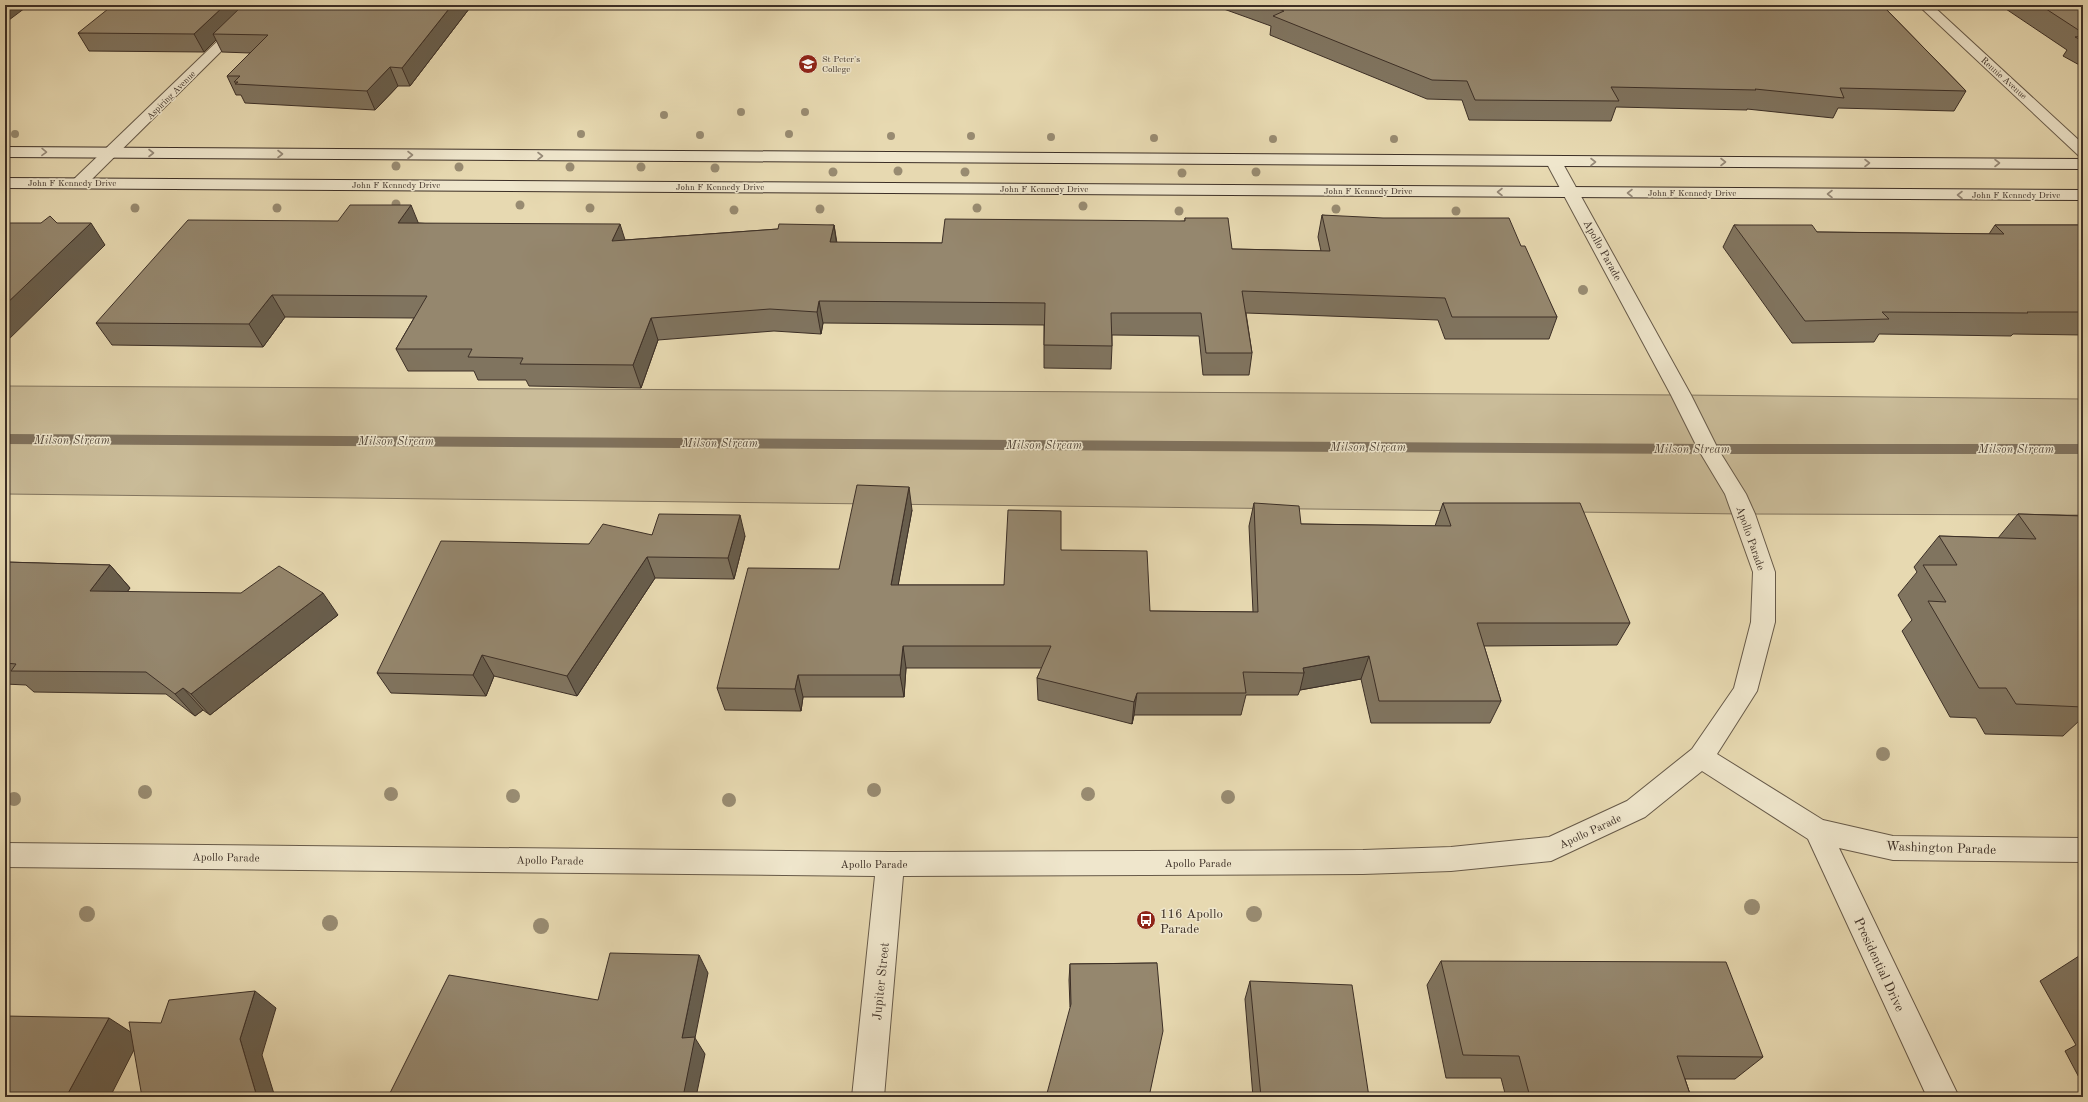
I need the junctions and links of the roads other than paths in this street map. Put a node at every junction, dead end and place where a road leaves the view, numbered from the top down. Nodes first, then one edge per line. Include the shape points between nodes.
1 (262, 5) edge
2 (1924, 5) edge
3 (5, 152) edge
4 (2083, 152) edge
5 (112, 153) junction
6 (1554, 162) junction
7 (2083, 164) edge
8 (5, 183) edge
9 (79, 183) junction
10 (1570, 193) junction
11 (2083, 195) edge
12 (1701, 757) junction
13 (1817, 831) junction
14 (2083, 850) edge
15 (5, 855) edge
16 (890, 864) junction
17 (868, 1097) edge
18 (1943, 1097) edge

1 - 5 main road, Aspiring Avenue
2 - 4 main road, Rennie Avenue
3 -> 5 main road
5 -> 6 main road
5 - 9 main road, Aspiring Avenue
6 -> 7 main road
6 - 10 main road, Apollo Parade
8 - 9 main road, John F Kennedy Drive
10 -> 9 main road, John F Kennedy Drive
11 -> 10 main road, John F Kennedy Drive
10 - 12 main road, Apollo Parade via 1682,395 1708,449 1735,494 1764,572 1763,622 1745,691
12 - 13 main road, Washington Parade
12 - 16 main road, Apollo Parade via 1636,809 1551,849 1451,859 1362,862
13 - 14 main road, Washington Parade via 1893,848
13 - 18 main road, Presidential Drive
15 - 16 main road, Apollo Parade
16 - 17 main road, Jupiter Street

